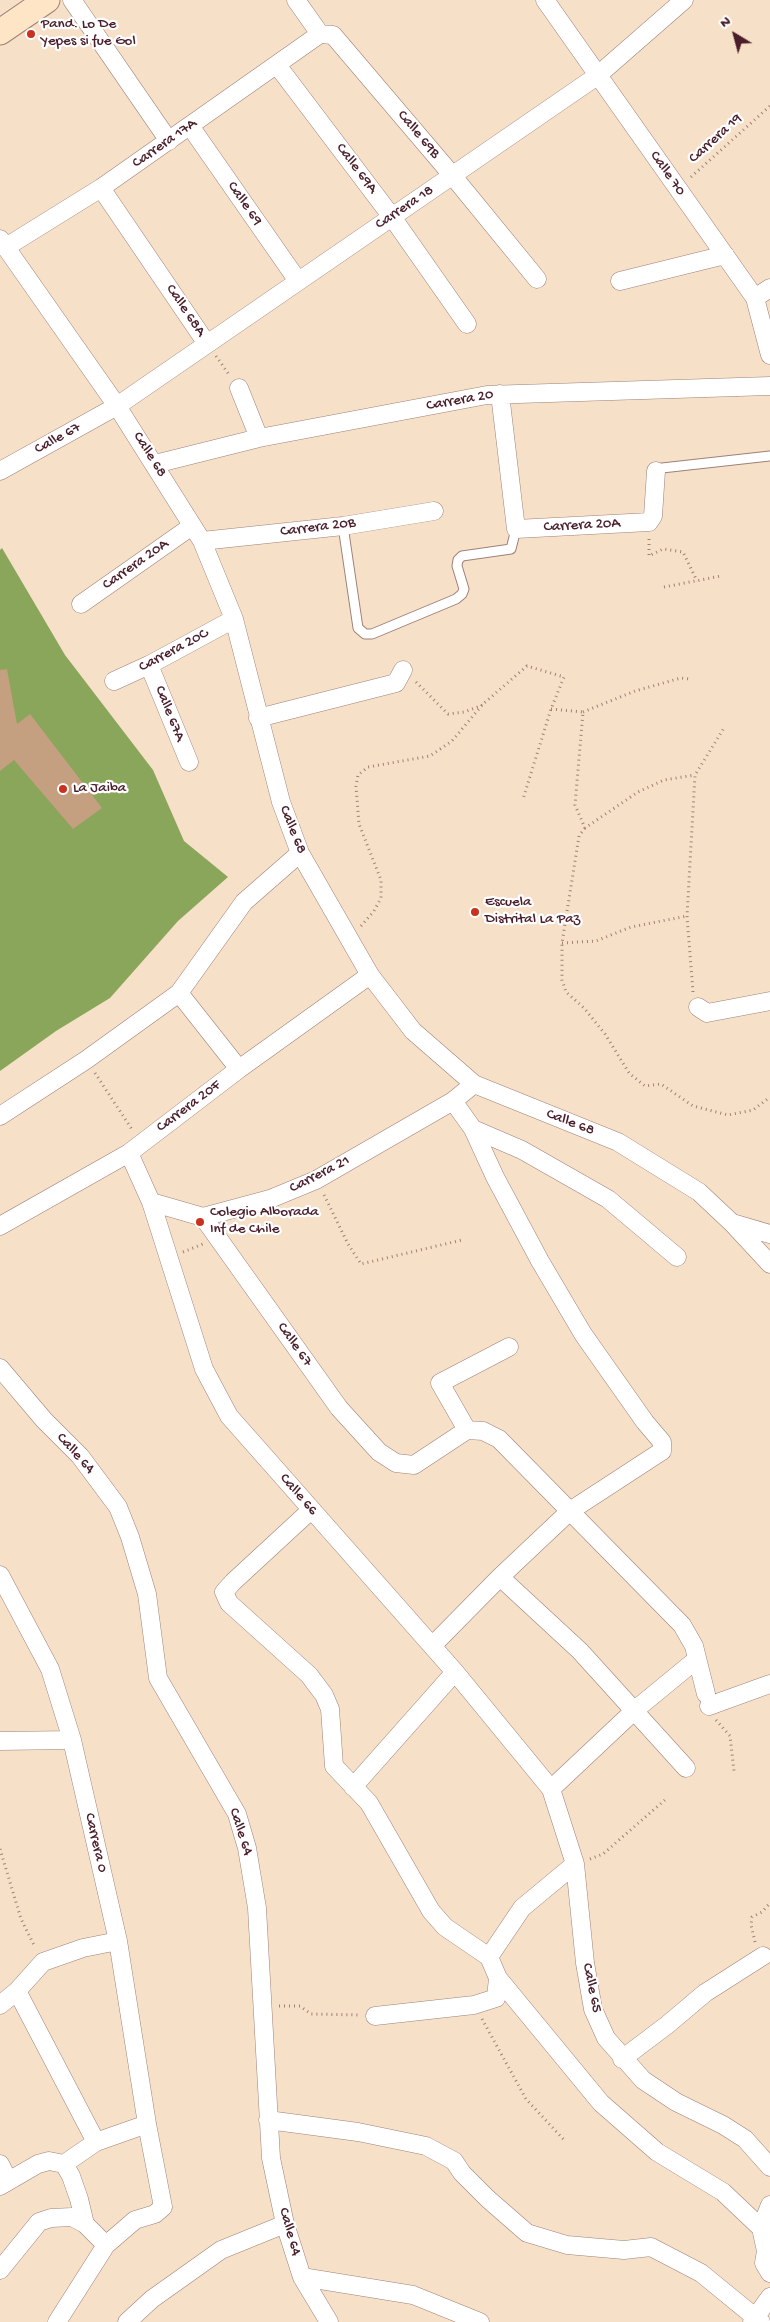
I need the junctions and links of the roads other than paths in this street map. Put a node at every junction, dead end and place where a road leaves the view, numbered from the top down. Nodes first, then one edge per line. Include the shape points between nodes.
1 (46, 0) edge
2 (72, 0) edge
3 (296, 0) edge
4 (545, 0) edge
5 (684, 0) edge
6 (0, 32) edge
7 (320, 34) junction
8 (277, 65) junction
9 (598, 76) junction
10 (190, 126) junction
11 (169, 141) junction
12 (452, 176) junction
13 (102, 188) junction
14 (392, 217) junction
15 (3, 243) edge
16 (725, 255) junction
17 (537, 280) dead end
18 (298, 281) junction
19 (620, 281) dead end
20 (770, 288) edge
21 (755, 298) junction
22 (467, 324) dead end
23 (207, 344) junction
24 (770, 356) edge
25 (770, 386) edge
26 (239, 388) road end
27 (500, 394) junction
28 (117, 406) junction
29 (259, 438) junction
30 (770, 456) edge
31 (155, 464) junction
32 (0, 471) edge
33 (656, 471) joint
34 (434, 511) dead end
35 (192, 526) junction
36 (343, 526) junction
37 (516, 529) junction
38 (202, 541) junction
39 (81, 604) dead end
40 (234, 619) junction
41 (149, 665) junction
42 (403, 670) road end
43 (114, 681) dead end
44 (258, 718) junction
45 (189, 762) dead end
46 (300, 854) junction
47 (370, 975) junction
48 (179, 993) junction
49 (770, 1001) edge
50 (698, 1008) road end
51 (239, 1069) junction
52 (474, 1084) junction
53 (453, 1101) junction
54 (0, 1116) edge
55 (473, 1129) junction
56 (135, 1149) junction
57 (151, 1202) junction
58 (203, 1217) junction
59 (732, 1223) junction
60 (0, 1225) edge
61 (770, 1234) edge
62 (677, 1257) dead end
63 (770, 1264) edge
64 (509, 1347) dead end
65 (0, 1368) edge
66 (467, 1430) junction
67 (311, 1510) junction
68 (570, 1511) junction
69 (0, 1575) edge
70 (500, 1577) junction
71 (432, 1646) junction
72 (697, 1659) junction
73 (455, 1672) junction
74 (770, 1684) edge
75 (635, 1710) junction
76 (72, 1740) junction
77 (0, 1741) edge
78 (686, 1768) dead end
79 (353, 1787) junction
80 (551, 1789) junction
81 (575, 1864) junction
82 (118, 1941) junction
83 (763, 1956) road end
84 (489, 1957) junction
85 (498, 1978) junction
86 (18, 1991) junction
87 (0, 2005) edge
88 (375, 2016) road end
89 (622, 2058) junction
90 (268, 2120) junction
91 (147, 2124) junction
92 (96, 2142) junction
93 (64, 2164) junction
94 (770, 2167) edge
95 (3, 2177) edge
96 (770, 2205) edge
97 (85, 2224) junction
98 (285, 2224) junction
99 (761, 2228) junction
100 (106, 2245) junction
101 (768, 2254) edge
102 (0, 2270) edge
103 (770, 2273) edge
104 (302, 2277) junction
105 (770, 2297) edge
106 (756, 2320) edge
107 (57, 2322) edge
108 (127, 2322) edge
109 (329, 2322) edge
110 (480, 2322) edge

1 - 6 main road
2 - 11 street
3 - 7 street, Calle 69B
4 - 9 street, Calle 70
5 - 9 street, Carrera 18
7 - 8 street, Carrera 17A
7 - 12 street, Calle 69B via 333,35
8 - 10 street, Carrera 17A
8 - 14 street, Calle 69A
9 - 12 street, Carrera 18
9 - 16 street, Calle 70
10 - 11 street, Carrera 17A
10 - 18 street, Calle 69
11 - 13 street, Carrera 17A
12 - 14 street, Carrera 18
12 - 17 street, Calle 69B
13 - 15 street, Carrera 17A
13 - 23 street, Calle 68A
14 - 18 street, Carrera 18
14 - 22 street, Calle 69A
15 - 28 street, Calle 68
16 - 19 street
16 - 21 street, Calle 70
18 - 23 street, Carrera 18
20 - 21 street
21 - 24 street, Calle 70
23 - 28 street, Carrera 18
25 - 27 street, Carrera 20
26 - 29 street
27 - 29 street, Carrera 20
27 - 37 street
28 - 31 street, Calle 68
28 - 32 street, Calle 67
29 - 31 street, Carrera 20
30 - 33 lane
31 - 35 street, Calle 68
33 - 37 street, Carrera 20A via 653,516 649,522
34 - 36 street, Carrera 20B
35 - 38 street, Calle 68
35 - 39 street, Carrera 20A
36 - 37 lane via 358,628 365,634 372,634 456,599 464,589 458,560 462,556 510,550
36 - 38 street, Carrera 20B
38 - 40 street, Calle 68
40 - 41 street, Carrera 20C
40 - 44 street, Calle 68
41 - 43 street, Carrera 20C
41 - 45 street, Calle 67A
42 - 44 street via 396,684
44 - 46 street, Calle 68 via 281,802
46 - 47 street, Calle 68
46 - 48 street via 244,902
47 - 51 street, Carrera 20F
47 - 52 street, Calle 68 via 413,1031
48 - 51 street
48 - 54 street via 86,1060
49 - 50 street via 707,1014
51 - 56 street, Carrera 20F
52 - 53 street, Carrera 21
52 - 59 street, Calle 68 via 618,1142 699,1192
53 - 55 street
53 - 58 street, Carrera 21 via 316,1180 270,1198
55 - 62 street via 522,1150 608,1199
55 - 68 street via 540,1261 583,1334 662,1442 662,1451
56 - 57 street, Calle 66
56 - 60 street, Carrera 20F
57 - 58 street
57 - 67 street, Calle 66 via 204,1369 229,1416
58 - 66 street, Calle 67 via 339,1408 379,1452 396,1463 414,1465
59 - 61 street
59 - 63 street, Calle 68
64 - 66 street via 440,1383
65 - 90 street, Calle 64 via 80,1456 118,1506 147,1594 158,1678 237,1814 258,1908
66 - 68 street via 483,1431 499,1439
67 - 71 street, Calle 66
67 - 79 street via 224,1592 229,1603 309,1675 324,1695 330,1709 334,1766
68 - 70 street
68 - 72 street via 682,1625 694,1646
69 - 76 street, Carrera 0 via 50,1670
70 - 71 street
70 - 75 street via 580,1651
71 - 73 street, Calle 66
72 - 74 street via 708,1700
72 - 75 street
73 - 79 street
73 - 80 street, Calle 66
75 - 78 street
75 - 80 street
76 - 77 street
76 - 82 street, Carrera 0
79 - 84 street via 369,1803 431,1910 445,1927
80 - 81 street, Calle 65
81 - 84 street via 522,1908
81 - 89 street, Calle 65 via 593,2009 606,2038
82 - 86 street via 83,1948 43,1962
82 - 91 street, Carrera 0
83 - 89 street via 706,1993
84 - 85 street
85 - 88 street via 496,1998 474,2005
85 - 99 street via 601,2103 658,2152 723,2192
86 - 87 street
86 - 92 street
89 - 94 street, Calle 65 via 643,2080 670,2098 745,2139
90 - 98 street, Calle 64 via 271,2158
90 - 106 street via 358,2132 426,2146 454,2161 488,2199 527,2233 567,2245 624,2250 651,2247 701,2273
91 - 92 street
91 - 100 street, Carrera 0 via 164,2208 135,2220
92 - 93 street
93 - 95 street via 49,2161
93 - 97 street via 72,2176
96 - 99 street
97 - 100 street
97 - 102 street via 72,2217 39,2222
98 - 104 street, Calle 64
98 - 108 street via 222,2250 152,2299
99 - 101 street
100 - 107 street
101 - 103 street via 764,2263
104 - 109 street, Calle 64
104 - 110 street via 413,2295
105 - 106 street

